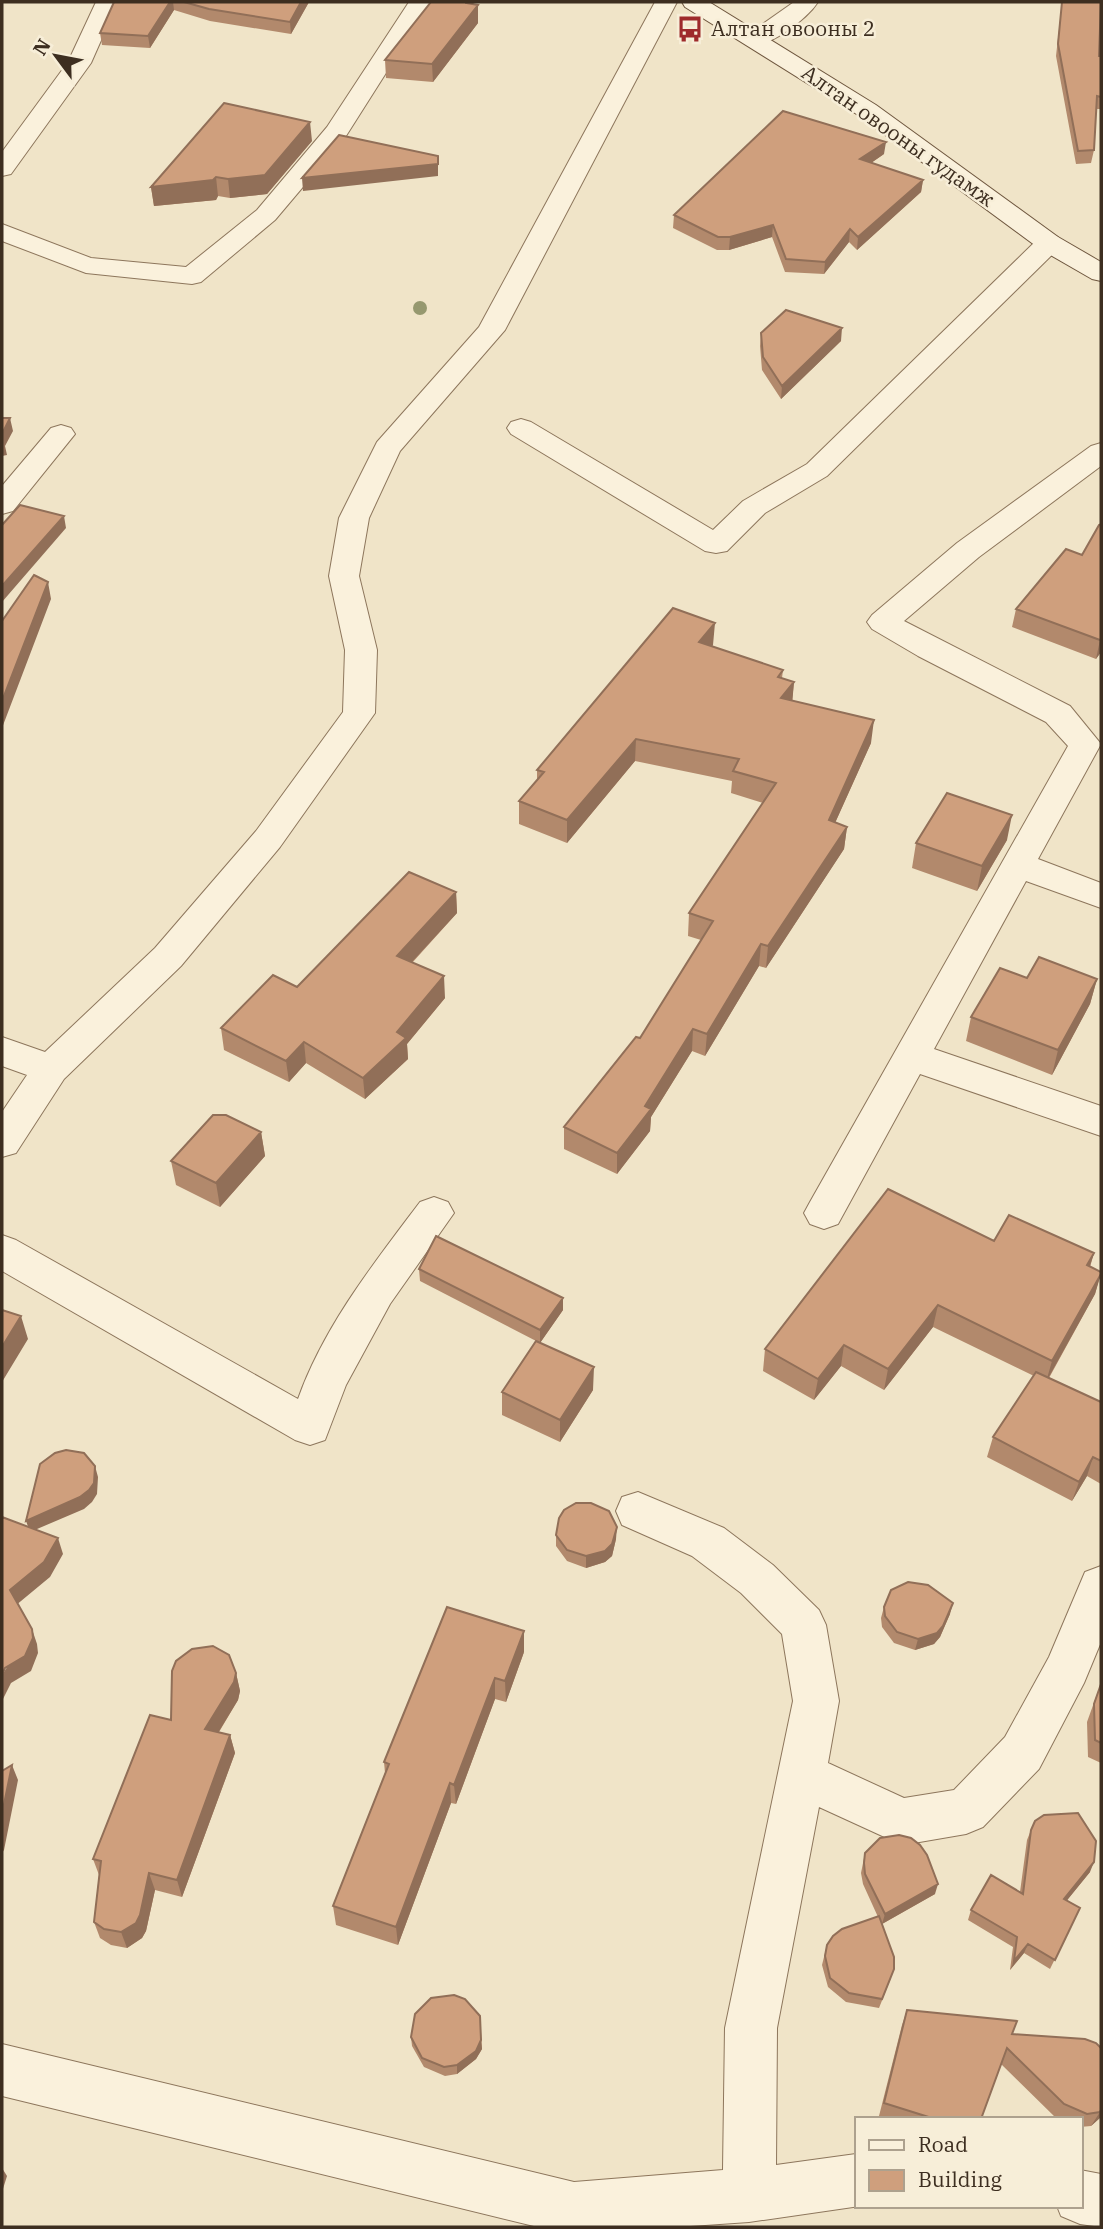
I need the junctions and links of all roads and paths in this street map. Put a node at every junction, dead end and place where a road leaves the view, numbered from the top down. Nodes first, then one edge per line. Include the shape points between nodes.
1 (107, 2) edge
2 (420, 2) edge
3 (666, 2) edge
4 (693, 2) edge
5 (807, 2) edge
6 (755, 40) junction
7 (2, 169) edge
8 (2, 232) edge
9 (1049, 243) junction
10 (1101, 273) edge
11 (521, 428) dead end
12 (61, 434) dead end
13 (1101, 452) edge
14 (2, 505) edge
15 (1093, 743) edge
16 (1017, 865) junction
17 (1101, 896) edge
18 (2, 1051) edge
19 (913, 1057) junction
20 (51, 1069) junction
21 (1101, 1121) edge
22 (2, 1142) edge
23 (434, 1213) dead end
24 (824, 1213) dead end
25 (2, 1251) edge
26 (638, 1511) dead end
27 (1101, 1586) edge
28 (803, 1775) junction
29 (2, 2070) edge
30 (855, 2181) edge
31 (749, 2195) junction
32 (1082, 2197) edge
33 (1101, 2201) edge
34 (630, 2216) edge

1 - 7 street via 79,63
2 - 8 street via 337,131 265,215 192,276 86,265
3 - 20 street via 491,330 387,448 354,518 344,576 361,650 359,713 268,839 168,957
4 - 6 street, Алтан овооны гудамж
5 - 6 street
6 - 9 street, Алтан овооны гудамж via 867,110
9 - 10 street, Алтан овооны гудамж
9 - 11 street via 817,470 754,507 716,544
12 - 14 street
13 - 15 street via 968,550 883,622 1058,714
15 - 16 street
16 - 17 street
16 - 19 street
18 - 20 street
19 - 21 street
19 - 24 street
20 - 22 street
23 - 25 street via 376,1292 326,1381 310,1427
26 - 28 street via 708,1542 757,1579 803,1625 816,1701
27 - 28 street via 1068,1668 1022,1753 966,1811 902,1822
28 - 31 street via 751,2028
29 - 34 street via 574,2209
30 - 31 street
31 - 34 street
32 - 33 street

